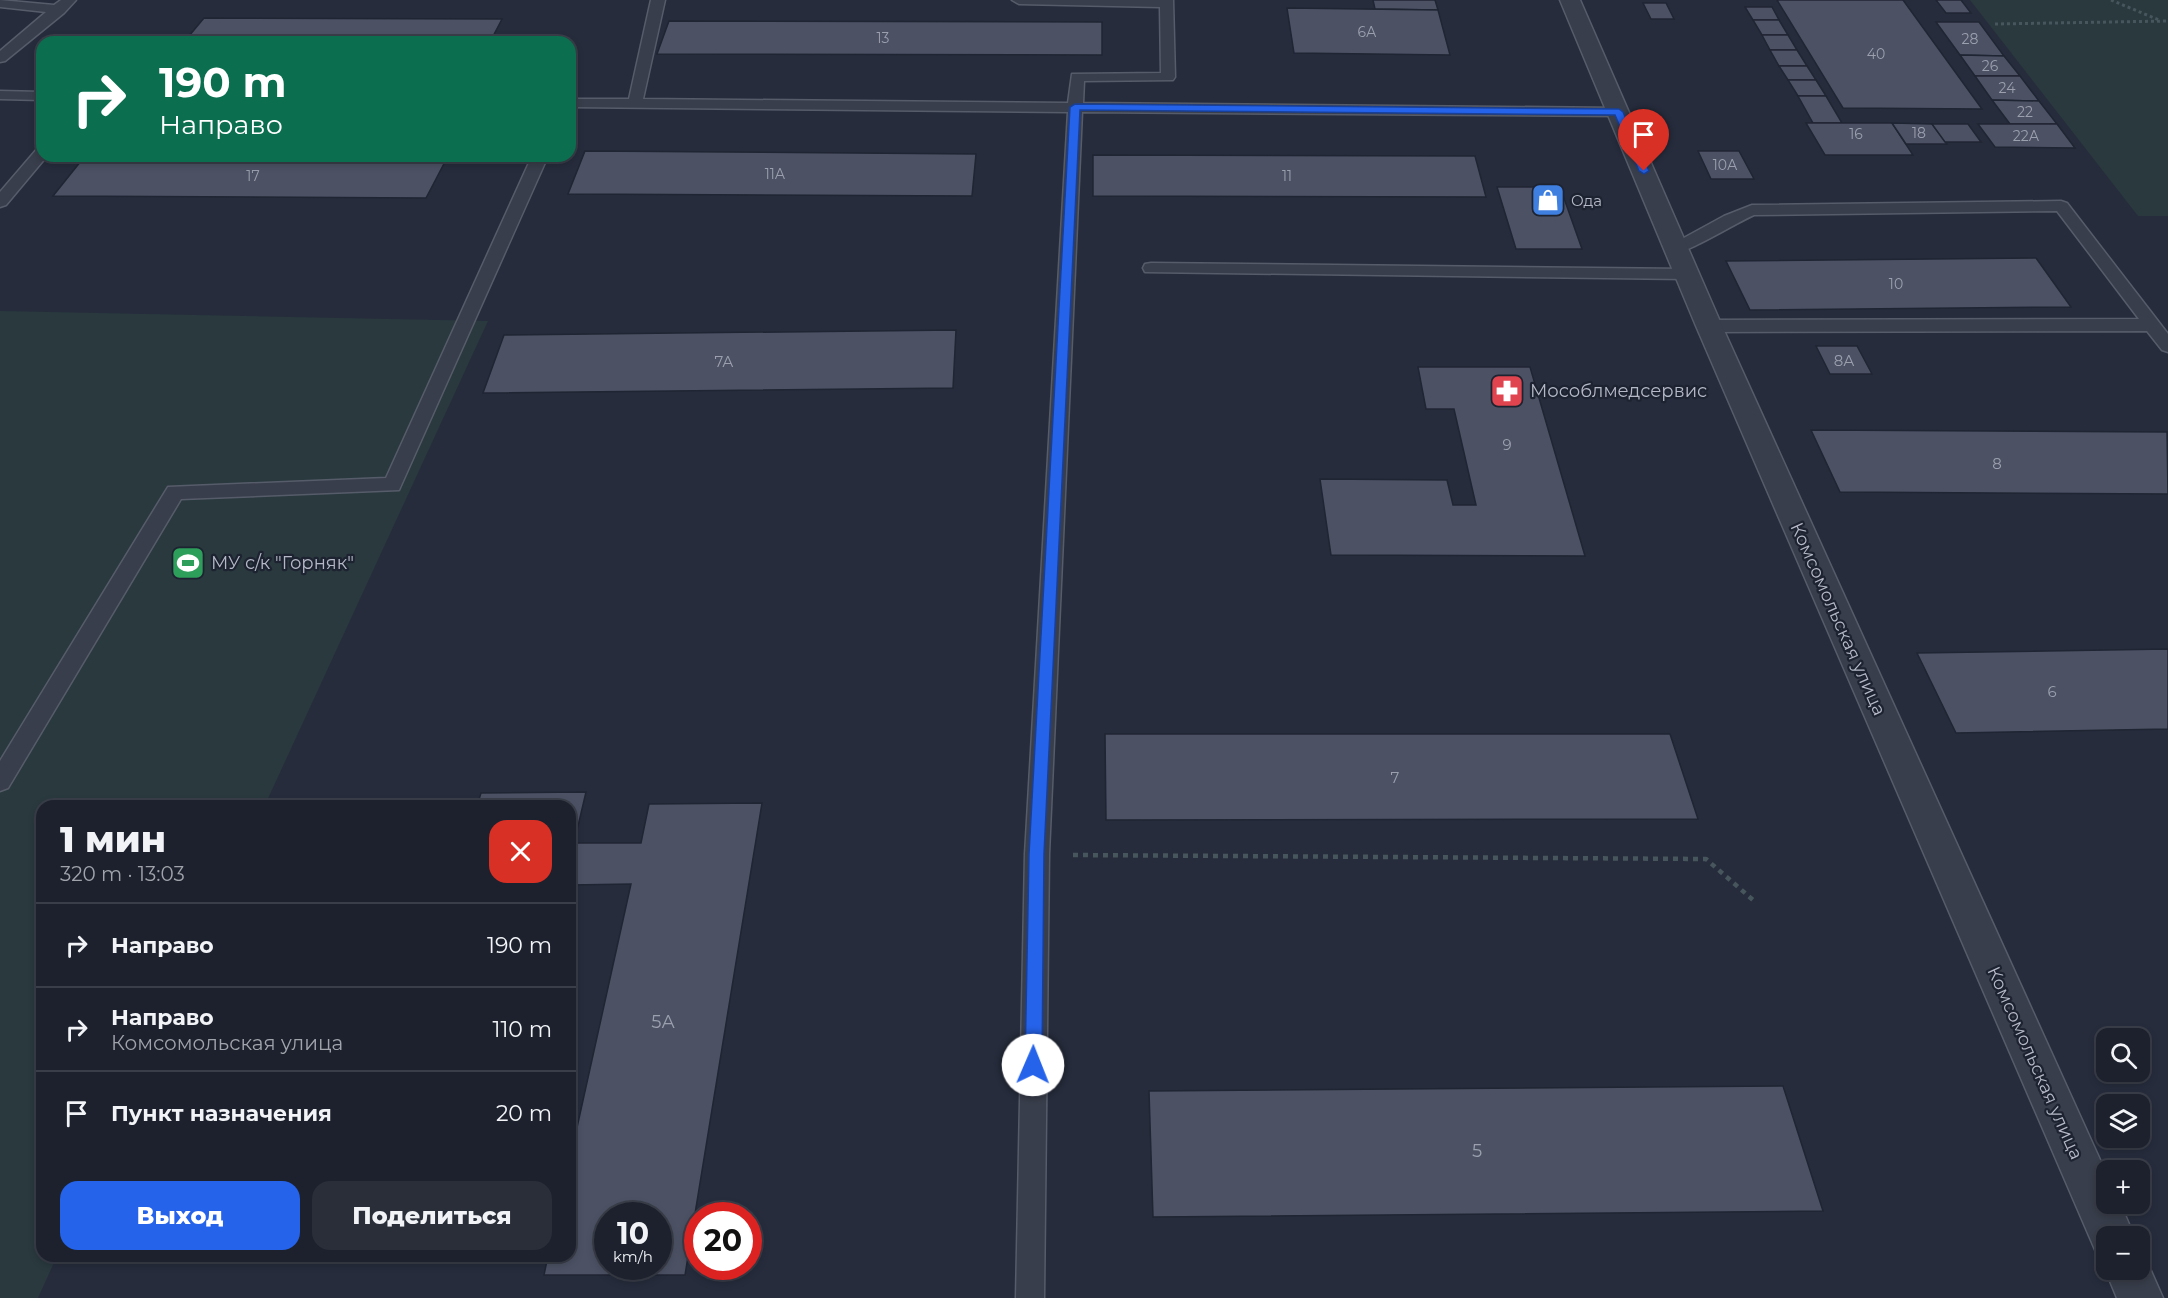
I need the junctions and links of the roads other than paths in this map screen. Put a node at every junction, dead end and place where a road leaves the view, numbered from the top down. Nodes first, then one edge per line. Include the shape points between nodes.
1 (658, 0) edge
2 (1019, 0) edge
3 (1570, 0) edge
4 (1166, 1) edge
5 (0, 3) edge
6 (64, 5) edge
7 (0, 58) edge
8 (0, 95) edge
9 (36, 96) edge
10 (576, 103) edge
11 (635, 103) junction
12 (1075, 107) junction
13 (1619, 112) junction
14 (36, 159) edge
15 (537, 162) edge
16 (0, 202) edge
17 (1682, 262) junction
18 (1151, 268) dead end
19 (2152, 325) junction
20 (1709, 326) junction
21 (2168, 346) edge
22 (0, 781) edge
23 (2108, 1226) edge
24 (2132, 1280) edge
25 (1030, 1298) edge
26 (2140, 1298) edge

1 - 11 lane
2 - 4 lane
3 - 13 street, Комсомольская улица
4 - 12 lane via 1168,77 1077,77
5 - 6 lane
6 - 7 lane
8 - 9 lane
10 - 11 lane
11 - 12 lane
12 - 13 lane
12 - 25 lane via 1037,854
13 - 17 street, Комсомольская улица
14 - 16 lane
15 - 22 lane via 392,485 175,492
17 - 18 lane
17 - 19 lane via 1730,219 1752,210 2061,206
17 - 20 street, Комсомольская улица
19 - 20 lane
19 - 21 lane
20 - 23 street, Комсомольская улица
24 - 26 street

